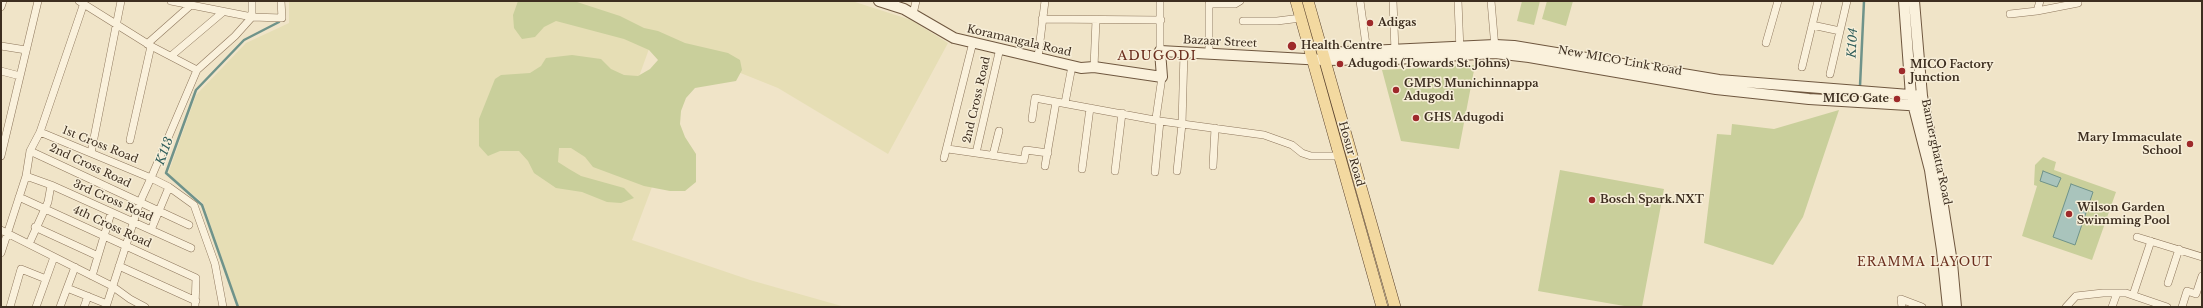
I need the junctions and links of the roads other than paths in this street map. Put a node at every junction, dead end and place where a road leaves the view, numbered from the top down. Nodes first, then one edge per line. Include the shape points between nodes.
1 (3, 1) edge
2 (38, 1) edge
3 (121, 1) edge
4 (171, 1) edge
5 (252, 1) edge
6 (281, 1) edge
7 (879, 1) edge
8 (916, 1) edge
9 (1045, 1) edge
10 (1160, 1) edge
11 (1240, 1) edge
12 (1296, 1) edge
13 (1308, 1) edge
14 (1360, 1) edge
15 (1393, 1) edge
16 (1458, 1) edge
17 (1491, 1) edge
18 (1778, 1) edge
19 (1818, 1) edge
20 (1847, 1) edge
21 (1904, 1) edge
22 (1914, 1) edge
23 (2040, 1) edge
24 (2078, 1) edge
25 (81, 2) edge
26 (191, 5) junction
27 (1, 7) edge
28 (2037, 11) junction
29 (223, 12) junction
30 (913, 14) junction
31 (2010, 14) dead end
32 (252, 18) junction
33 (1301, 18) junction
34 (1042, 19) junction
35 (1096, 20) junction
36 (1161, 20) junction
37 (1243, 21) dead end
38 (116, 24) junction
39 (1812, 25) junction
40 (1840, 31) junction
41 (973, 42) junction
42 (1766, 44) dead end
43 (149, 45) junction
44 (1, 46) edge
45 (1000, 48) junction
46 (1495, 49) junction
47 (26, 50) junction
48 (1160, 51) junction
49 (1395, 51) junction
50 (1460, 51) junction
51 (1184, 52) junction
52 (1367, 52) junction
53 (1209, 53) junction
54 (171, 56) junction
55 (1318, 56) junction
56 (1038, 57) junction
57 (1072, 66) junction
58 (1094, 67) junction
59 (1802, 67) dead end
60 (197, 70) junction
61 (1, 71) edge
62 (1830, 74) dead end
63 (20, 76) junction
64 (1162, 76) junction
65 (1912, 101) junction
66 (1923, 101) junction
67 (1056, 102) junction
68 (1065, 104) junction
69 (1090, 108) junction
70 (1122, 113) junction
71 (1032, 119) dead end
72 (1158, 120) junction
73 (1182, 124) junction
74 (1216, 128) junction
75 (1000, 130) dead end
76 (40, 132) junction
77 (130, 140) dead end
78 (948, 149) junction
79 (30, 151) junction
80 (91, 153) junction
81 (976, 153) junction
82 (1048, 153) junction
83 (993, 155) junction
84 (1, 156) edge
85 (1340, 156) junction
86 (944, 158) dead end
87 (1045, 166) dead end
88 (1213, 166) dead end
89 (1082, 169) dead end
90 (1115, 171) dead end
91 (1177, 171) dead end
92 (1155, 172) dead end
93 (26, 176) junction
94 (152, 178) junction
95 (51, 185) junction
96 (169, 187) junction
97 (1936, 188) junction
98 (19, 197) junction
99 (140, 202) junction
100 (44, 208) junction
101 (159, 211) junction
102 (111, 213) junction
103 (133, 222) junction
104 (189, 225) dead end
105 (36, 227) junction
106 (151, 230) junction
107 (4, 232) edge
108 (105, 236) junction
109 (2137, 237) dead end
110 (2151, 240) junction
111 (29, 244) junction
112 (125, 244) junction
113 (191, 248) dead end
114 (2179, 249) junction
115 (1, 253) edge
116 (98, 256) junction
117 (54, 257) junction
118 (2202, 257) edge
119 (119, 266) junction
120 (74, 267) junction
121 (92, 276) junction
122 (2202, 276) edge
123 (46, 279) junction
124 (2168, 283) dead end
125 (112, 286) junction
126 (67, 288) junction
127 (2117, 293) junction
128 (88, 296) junction
129 (2133, 296) junction
130 (130, 299) junction
131 (195, 304) edge
132 (107, 305) edge
133 (10, 307) edge
134 (36, 307) edge
135 (60, 307) edge
136 (84, 307) edge
137 (127, 307) edge
138 (145, 307) edge
139 (223, 307) edge
140 (1382, 307) edge
141 (1395, 307) edge
142 (1902, 307) edge
143 (1922, 307) edge
144 (1948, 307) edge
145 (1956, 307) edge
146 (2066, 307) edge
147 (2112, 307) edge
148 (2167, 307) edge
149 (2182, 307) edge

1 - 27 street
2 - 47 street
3 - 38 street
4 - 26 street
5 - 32 street
6 - 32 street via 282,18
7 - 30 street, Koramangala Road
8 - 30 street
9 - 34 street
10 - 36 street
11 - 53 street via 1235,4 1209,4
12 - 33 main road, Hosur Road
13 - 55 main road, Hosur Road
14 - 52 street
15 - 49 street
16 - 50 street
17 - 46 street
18 - 42 street
19 - 39 street
20 - 40 street
21 - 65 street, Bannerghatta Road
22 - 66 street, Bannerghatta Road
23 - 28 street
24 - 28 street
25 - 38 street
25 - 76 street
26 - 29 street
26 - 43 street
28 - 31 street
29 - 32 street
29 - 54 street
30 - 41 street, Koramangala Road via 954,38
32 - 60 street
33 - 37 street
33 - 55 main road, Hosur Road
34 - 35 street
34 - 56 street
35 - 36 street
35 - 58 street
36 - 48 street
38 - 43 street
38 - 80 street
39 - 40 street
39 - 59 street
40 - 62 street
41 - 45 street, Koramangala Road
41 - 78 street
43 - 54 street
43 - 77 street
44 - 47 street
45 - 56 street, Koramangala Road
45 - 81 street, 2nd Cross Road
46 - 50 street, New MICO Link Road
46 - 65 street, New MICO Link Road via 1716,89 1809,99
47 - 63 street
48 - 51 street, Bazaar Street
48 - 64 street
49 - 50 street, New MICO Link Road
49 - 52 street, New MICO Link Road
50 - 55 street, New MICO Link Road
51 - 53 street, Bazaar Street
51 - 73 street
52 - 55 street, New MICO Link Road
53 - 55 street, Bazaar Street
54 - 60 street
55 - 85 main road, Hosur Road
55 - 141 main road, Hosur Road
56 - 57 street, Koramangala Road
57 - 58 street, Koramangala Road
57 - 68 street
58 - 64 street, Koramangala Road
60 - 94 street
61 - 63 street
63 - 84 street
64 - 72 street
65 - 66 street, New MICO Link Road
65 - 97 street, Bannerghatta Road
66 - 97 street, Bannerghatta Road
67 - 68 street
67 - 71 street via 1035,98
67 - 82 street
68 - 69 street
69 - 70 street
69 - 89 street
70 - 72 street
70 - 90 street
72 - 73 street
72 - 92 street
73 - 74 street
73 - 91 street
74 - 85 street via 1264,136 1292,145 1311,156
74 - 88 street
75 - 83 street
76 - 79 street
76 - 80 street, 1st Cross Road
78 - 81 street, 2nd Cross Road
78 - 86 street
79 - 93 street
79 - 99 street, 2nd Cross Road
80 - 94 street, 1st Cross Road
81 - 83 street
82 - 83 street via 1026,150 1024,160
82 - 87 street
85 - 140 main road, Hosur Road
93 - 95 street, 3rd Cross Road
93 - 98 street
94 - 96 street, 1st Cross Road
94 - 99 street
95 - 100 street via 50,198
95 - 102 street, 3rd Cross Road
96 - 101 street
96 - 139 street, 1st Cross Road via 194,205 215,264
97 - 144 street, Bannerghatta Road
97 - 145 street, Bannerghatta Road via 1952,264
98 - 100 street, 4th Cross Road
98 - 107 street
99 - 101 street, 2nd Cross Road
99 - 103 street
100 - 105 street
100 - 108 street, 4th Cross Road
101 - 104 street, 2nd Cross Road
101 - 106 street
102 - 103 street, 3rd Cross Road
102 - 108 street
103 - 106 street, 3rd Cross Road
103 - 112 street
105 - 111 street
105 - 116 street
106 - 113 street, 3rd Cross Road
107 - 111 street
107 - 115 street
108 - 112 street, 4th Cross Road
108 - 116 street
109 - 110 street
110 - 114 street
110 - 129 street
111 - 117 street
112 - 119 street
112 - 131 street, 4th Cross Road via 196,278
114 - 118 street
114 - 124 street
116 - 121 street
117 - 120 street
117 - 123 street
119 - 125 street
119 - 131 street via 182,295
120 - 121 street
120 - 126 street
121 - 125 street
122 - 149 street via 2196,294 2187,291
123 - 133 street via 21,269
123 - 134 street
125 - 130 street
125 - 132 street
126 - 128 street
126 - 135 street
127 - 129 street
127 - 146 street via 2076,296
127 - 147 street
128 - 132 street
128 - 136 street
129 - 148 street
130 - 137 street
130 - 138 street
142 - 143 street via 1901,299

